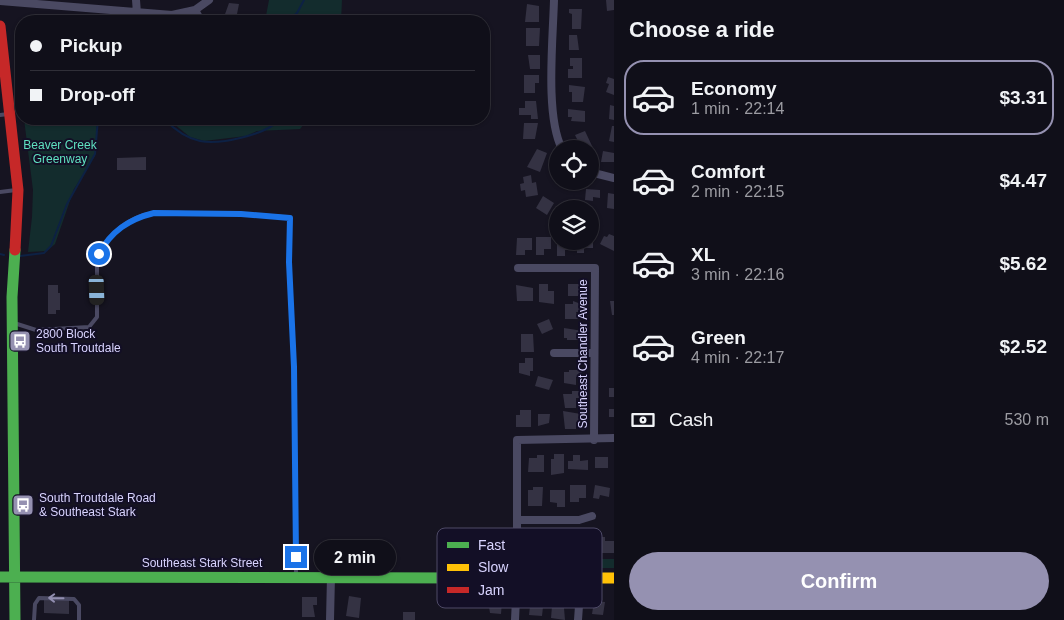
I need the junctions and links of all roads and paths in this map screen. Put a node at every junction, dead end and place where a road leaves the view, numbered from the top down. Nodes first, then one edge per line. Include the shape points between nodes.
1 (136, 0) edge
2 (209, 0) edge
3 (554, 0) edge
4 (0, 1) edge
5 (52, 3) edge
6 (195, 10) junction
7 (138, 13) junction
8 (198, 15) edge
9 (0, 26) edge
10 (5, 115) edge
11 (559, 140) edge
12 (599, 174) edge
13 (614, 178) edge
14 (18, 190) junction
15 (0, 192) edge
16 (518, 268) dead end
17 (12, 322) junction
18 (554, 353) dead end
19 (594, 353) junction
20 (614, 438) edge
21 (594, 440) junction
22 (592, 516) dead end
23 (517, 520) junction
24 (517, 528) edge
25 (296, 576) junction
26 (331, 576) junction
27 (16, 577) junction
28 (437, 577) edge
29 (0, 578) edge
30 (15, 620) edge
31 (34, 620) edge
32 (79, 620) edge
33 (330, 620) edge

1 - 7 street
2 - 6 street
3 - 11 street via 552,104
4 - 5 street
5 - 7 street
6 - 7 street via 172,15
6 - 8 street
9 - 10 main road
10 - 14 main road
12 - 13 street
14 - 15 lane
14 - 17 main road
16 - 19 street, Southeast Chandler Avenue via 595,268
17 - 25 lane via 36,330 89,327 95,323 99,254 116,231 140,216 177,213 290,218
17 - 27 main road
18 - 19 street
19 - 21 street, Southeast Chandler Avenue
20 - 21 street
21 - 23 street via 517,440
22 - 23 street via 579,520
23 - 24 street
25 - 26 main road, Southeast Stark Street
25 - 27 main road, Southeast Stark Street
26 - 28 main road, Southeast Stark Street
26 - 33 street
27 - 29 main road, Southeast Stark Street
27 - 30 main road
32 -> 31 lane via 79,605 74,599 47,598 36,600

